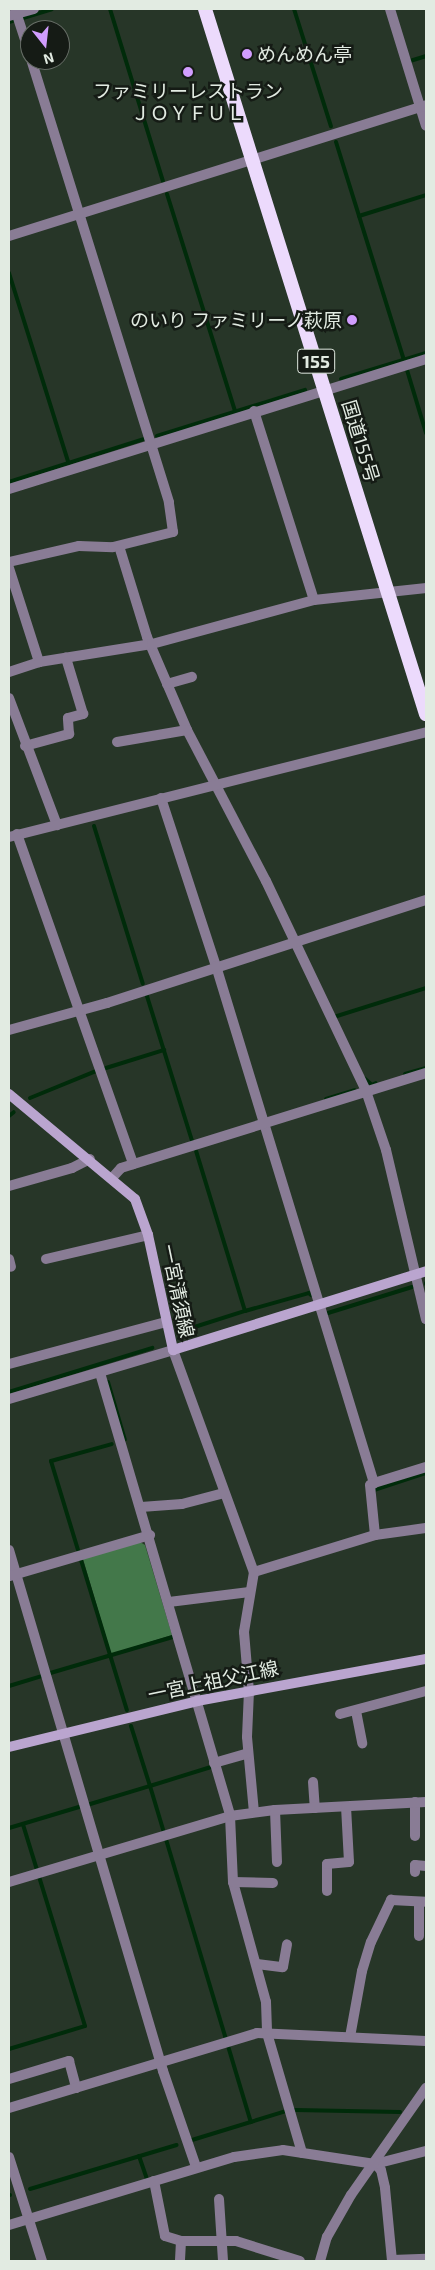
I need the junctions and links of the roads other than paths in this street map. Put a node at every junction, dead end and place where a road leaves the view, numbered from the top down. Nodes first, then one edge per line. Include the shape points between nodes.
1 (34, 9) edge
2 (205, 9) edge
3 (390, 9) edge
4 (14, 13) edge
5 (20, 29) edge
6 (35, 70) edge
7 (423, 106) edge
8 (426, 126) edge
9 (253, 159) junction
10 (80, 214) junction
11 (9, 236) edge
12 (426, 359) edge
13 (325, 390) junction
14 (254, 411) junction
15 (150, 445) junction
16 (9, 489) edge
17 (119, 546) junction
18 (9, 562) edge
19 (9, 568) edge
20 (426, 588) edge
21 (388, 591) junction
22 (314, 600) junction
23 (152, 644) junction
24 (66, 658) junction
25 (39, 662) junction
26 (9, 672) edge
27 (192, 677) dead end
28 (168, 684) junction
29 (9, 698) edge
30 (426, 714) edge
31 (187, 730) junction
32 (426, 732) edge
33 (117, 742) dead end
34 (25, 746) junction
35 (216, 784) junction
36 (161, 798) junction
37 (57, 824) junction
38 (13, 835) edge
39 (426, 900) edge
40 (294, 941) junction
41 (216, 966) junction
42 (81, 1010) junction
43 (9, 1030) edge
44 (426, 1073) edge
45 (366, 1091) junction
46 (9, 1094) edge
47 (264, 1123) junction
48 (90, 1159) junction
49 (133, 1164) junction
50 (112, 1178) junction
51 (9, 1186) edge
52 (148, 1235) junction
53 (46, 1259) dead end
54 (426, 1271) edge
55 (415, 1274) junction
56 (319, 1304) junction
57 (426, 1319) edge
58 (166, 1322) junction
59 (173, 1350) junction
60 (9, 1364) edge
61 (100, 1373) junction
62 (9, 1399) edge
63 (426, 1467) edge
64 (374, 1483) junction
65 (224, 1492) junction
66 (141, 1507) junction
67 (426, 1528) edge
68 (150, 1535) junction
69 (375, 1535) junction
70 (9, 1550) edge
71 (254, 1572) junction
72 (12, 1575) edge
73 (249, 1592) junction
74 (169, 1602) junction
75 (426, 1659) edge
76 (249, 1691) junction
77 (426, 1691) edge
78 (197, 1701) junction
79 (356, 1710) junction
80 (340, 1714) dead end
81 (63, 1734) junction
82 (362, 1743) dead end
83 (9, 1747) edge
84 (248, 1753) junction
85 (214, 1763) junction
86 (313, 1782) dead end
87 (415, 1802) junction
88 (426, 1802) edge
89 (346, 1807) junction
90 (314, 1808) junction
91 (275, 1810) junction
92 (254, 1812) junction
93 (230, 1816) junction
94 (416, 1836) dead end
95 (99, 1855) junction
96 (277, 1862) dead end
97 (426, 1866) edge
98 (415, 1872) dead end
99 (9, 1882) edge
100 (233, 1882) junction
101 (273, 1883) dead end
102 (327, 1891) dead end
103 (423, 1902) edge
104 (419, 1936) dead end
105 (287, 1944) dead end
106 (257, 1964) junction
107 (267, 2033) junction
108 (350, 2037) junction
109 (426, 2041) edge
110 (161, 2061) junction
111 (9, 2079) edge
112 (76, 2088) junction
113 (426, 2088) edge
114 (9, 2108) edge
115 (426, 2152) edge
116 (302, 2153) junction
117 (9, 2157) edge
118 (375, 2164) junction
119 (196, 2167) junction
120 (154, 2181) junction
121 (219, 2199) dead end
122 (28, 2219) junction
123 (9, 2225) edge
124 (181, 2241) junction
125 (223, 2241) junction
126 (426, 2259) edge
127 (392, 2260) edge
128 (42, 2261) edge
129 (180, 2261) edge
130 (223, 2261) edge
131 (300, 2261) edge
132 (320, 2261) edge

1 - 4 street
2 - 9 highway, 国道155号 / 155
3 - 7 street
4 - 5 street
6 - 10 street
7 - 8 street
7 - 9 street
9 - 10 street
9 - 13 highway, 国道155号 / 155
10 - 11 street
10 - 15 street
12 - 13 street
13 - 14 street
13 - 21 highway, 国道155号 / 155
14 - 15 street
14 - 22 street
15 - 16 street
15 - 17 street via 169,502 173,532
17 - 18 street via 79,546
17 - 23 street
19 - 25 street
20 - 21 street
21 - 22 street
21 - 30 highway, 国道155号 / 155
22 - 23 street
23 - 24 street
23 - 28 street
24 - 25 street
24 - 34 street via 83,714 68,718 69,734
25 - 26 street
27 - 28 street
28 - 31 street
29 - 34 street
31 - 33 street
31 - 35 street
32 - 35 street
34 - 37 street
35 - 36 street
35 - 40 street
36 - 37 street
36 - 41 street
37 - 38 street
38 - 42 street
39 - 40 street
40 - 41 street
40 - 45 street
41 - 42 street
41 - 47 street
42 - 43 street
42 - 49 street
44 - 45 street
45 - 47 street
45 - 55 street via 386,1150
46 - 48 main road, 一宮清須線
47 - 49 street
47 - 56 street
48 - 50 main road, 一宮清須線
48 - 51 street via 72,1168
49 - 50 street via 122,1168
50 - 52 main road, 一宮清須線 via 135,1199
52 - 53 street
52 - 58 main road, 一宮清須線
54 - 55 main road, 一宮清須線
55 - 56 main road, 一宮清須線
55 - 57 street
56 - 59 main road, 一宮清須線
56 - 64 street
58 - 59 main road, 一宮清須線
58 - 60 street
59 - 61 street
59 - 65 street
61 - 62 street
61 - 66 street
63 - 64 street
64 - 69 street via 370,1485
65 - 66 street via 182,1504
65 - 71 street
66 - 68 street
67 - 69 street
68 - 72 street
68 - 74 street
69 - 71 street
70 - 72 street
71 - 73 street
72 - 81 street
73 - 74 street
73 - 76 street via 244,1632
74 - 78 street
75 - 76 main road, 一宮上祖父江線
76 - 78 main road, 一宮上祖父江線
76 - 84 street
77 - 79 street
78 - 81 main road, 一宮上祖父江線
78 - 85 street
79 - 80 street
79 - 82 street
81 - 83 main road, 一宮上祖父江線
81 - 95 street
84 - 85 street
84 - 92 street
85 - 93 street
86 - 90 street
87 - 88 street
87 - 89 street
87 - 94 street
89 - 90 street
89 - 102 street via 349,1862 328,1864
90 - 91 street
91 - 92 street
91 - 96 street
92 - 93 street
93 - 95 street
93 - 100 street
95 - 99 street
95 - 110 street
97 - 98 street via 415,1865
100 - 101 street
100 - 106 street
103 - 104 street
103 - 108 street via 391,1900 381,1917 362,1972
105 - 106 street via 283,1967
106 - 107 street via 266,2002
107 - 108 street
107 - 110 street
107 - 116 street
108 - 109 street
110 - 112 street
110 - 119 street
111 - 112 street via 69,2061
112 - 114 street
113 - 118 street
115 - 118 street
116 - 118 street
116 - 119 street via 283,2150 234,2157
117 - 122 street
118 - 127 street via 381,2170 385,2188
118 - 132 street via 351,2195 327,2237
119 - 120 street
120 - 122 street
120 - 124 street via 165,2236
121 - 125 street
122 - 123 street
122 - 128 street
124 - 125 street
124 - 129 street
125 - 130 street
125 - 131 street via 260,2247
126 - 127 street

